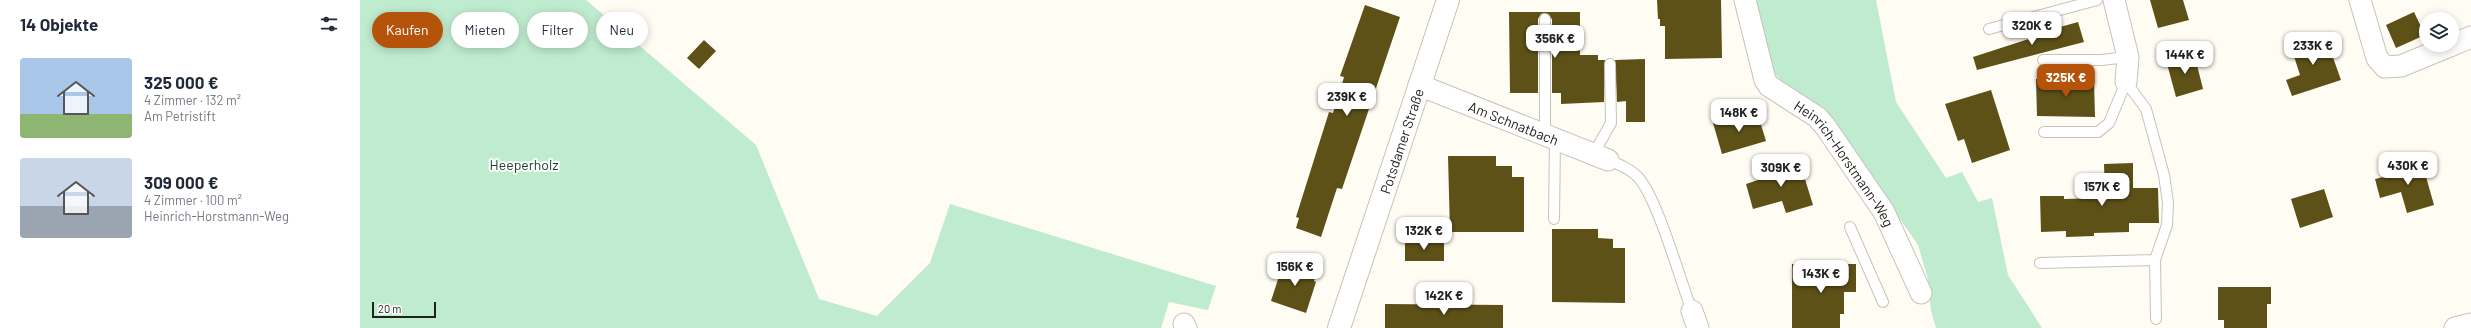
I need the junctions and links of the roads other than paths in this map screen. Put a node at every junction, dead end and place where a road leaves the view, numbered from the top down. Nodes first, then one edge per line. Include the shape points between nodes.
1 (1446, 0) edge
2 (1745, 0) edge
3 (2097, 0) edge
4 (2114, 0) edge
5 (2360, 0) edge
6 (1545, 19) dead end
7 (1989, 29) dead end
8 (2471, 37) edge
9 (2459, 42) edge
10 (2435, 52) edge
11 (2128, 56) junction
12 (2043, 60) dead end
13 (1610, 64) dead end
14 (2126, 82) junction
15 (1420, 85) junction
16 (2044, 132) dead end
17 (1550, 136) junction
18 (1601, 156) junction
19 (1554, 219) dead end
20 (1850, 227) dead end
21 (2155, 260) junction
22 (2040, 263) dead end
23 (1921, 293) dead end
24 (1883, 302) dead end
25 (2156, 319) dead end
26 (1695, 320) edge
27 (2471, 324) edge
28 (1339, 328) edge
29 (2455, 328) edge

1 - 15 street, Potsdamer Straße
2 - 23 street, Heinrich-Horstmann-Weg via 1765,80 1769,86 1817,117 1825,126 1887,217
3 - 7 lane
4 - 11 street
5 - 10 street via 2377,58 2385,67 2401,66
6 - 17 lane
8 - 9 street
11 - 12 lane via 2101,60
11 - 14 street
13 - 18 lane via 1610,124
14 - 16 lane via 2109,123 2098,132
14 - 21 lane via 2146,109 2164,175 2168,225
15 - 17 street, Am Schnatbach
15 - 28 street, Potsdamer Straße
17 - 18 street, Am Schnatbach
17 - 19 lane
18 - 26 lane via 1638,176 1650,197
20 - 24 lane
21 - 22 lane
21 - 25 lane
27 - 29 street

